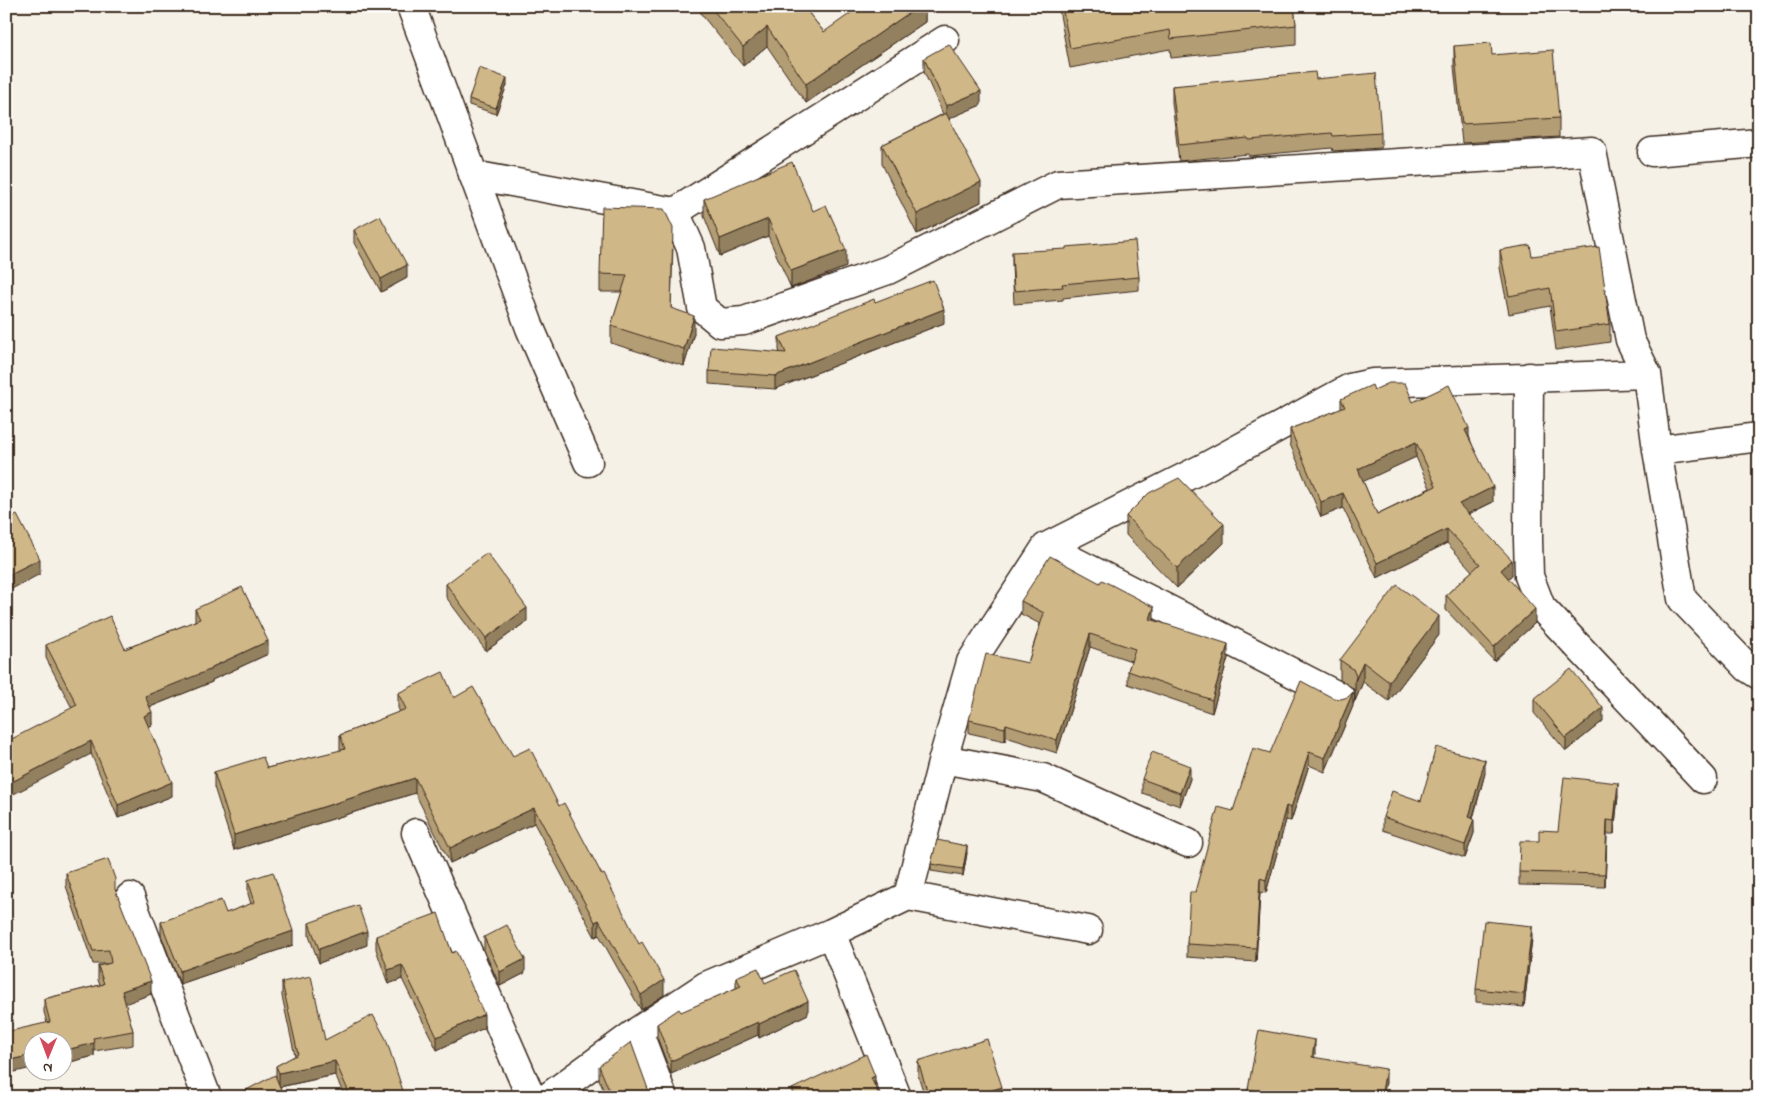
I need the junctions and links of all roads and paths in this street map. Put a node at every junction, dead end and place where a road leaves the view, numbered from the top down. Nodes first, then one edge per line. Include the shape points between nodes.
1 (411, 6) edge
2 (945, 40) dead end
3 (1759, 143) edge
4 (1652, 152) dead end
5 (474, 175) junction
6 (675, 212) junction
7 (1648, 374) junction
8 (1529, 377) junction
9 (1759, 437) edge
10 (1656, 450) junction
11 (588, 462) dead end
12 (1046, 547) junction
13 (1759, 675) edge
14 (1340, 697) edge
15 (943, 759) junction
16 (1703, 779) dead end
17 (416, 833) dead end
18 (1188, 843) dead end
19 (908, 896) junction
20 (130, 897) dead end
21 (1088, 930) dead end
22 (831, 933) junction
23 (638, 1031) junction
24 (207, 1097) edge
25 (531, 1097) edge
26 (548, 1097) edge
27 (663, 1097) edge
28 (897, 1097) edge

1 - 5 street
2 - 6 street
3 - 4 street
5 - 6 street
5 - 11 street via 530,328
6 - 7 street via 691,248 702,308 720,324 744,321 888,270 1058,184 1592,151 1630,340
7 - 8 street
7 - 10 street
8 - 12 street via 1373,384 1350,388 1207,466
8 - 16 street via 1529,576 1541,606
9 - 10 street
10 - 13 street via 1682,600 1748,668
12 - 14 street
12 - 15 street via 971,662
15 - 18 street via 1043,778
15 - 19 street
17 - 25 street
19 - 21 street
19 - 22 street
20 - 24 street
22 - 23 street via 706,986
22 - 28 street
23 - 26 street
23 - 27 street

